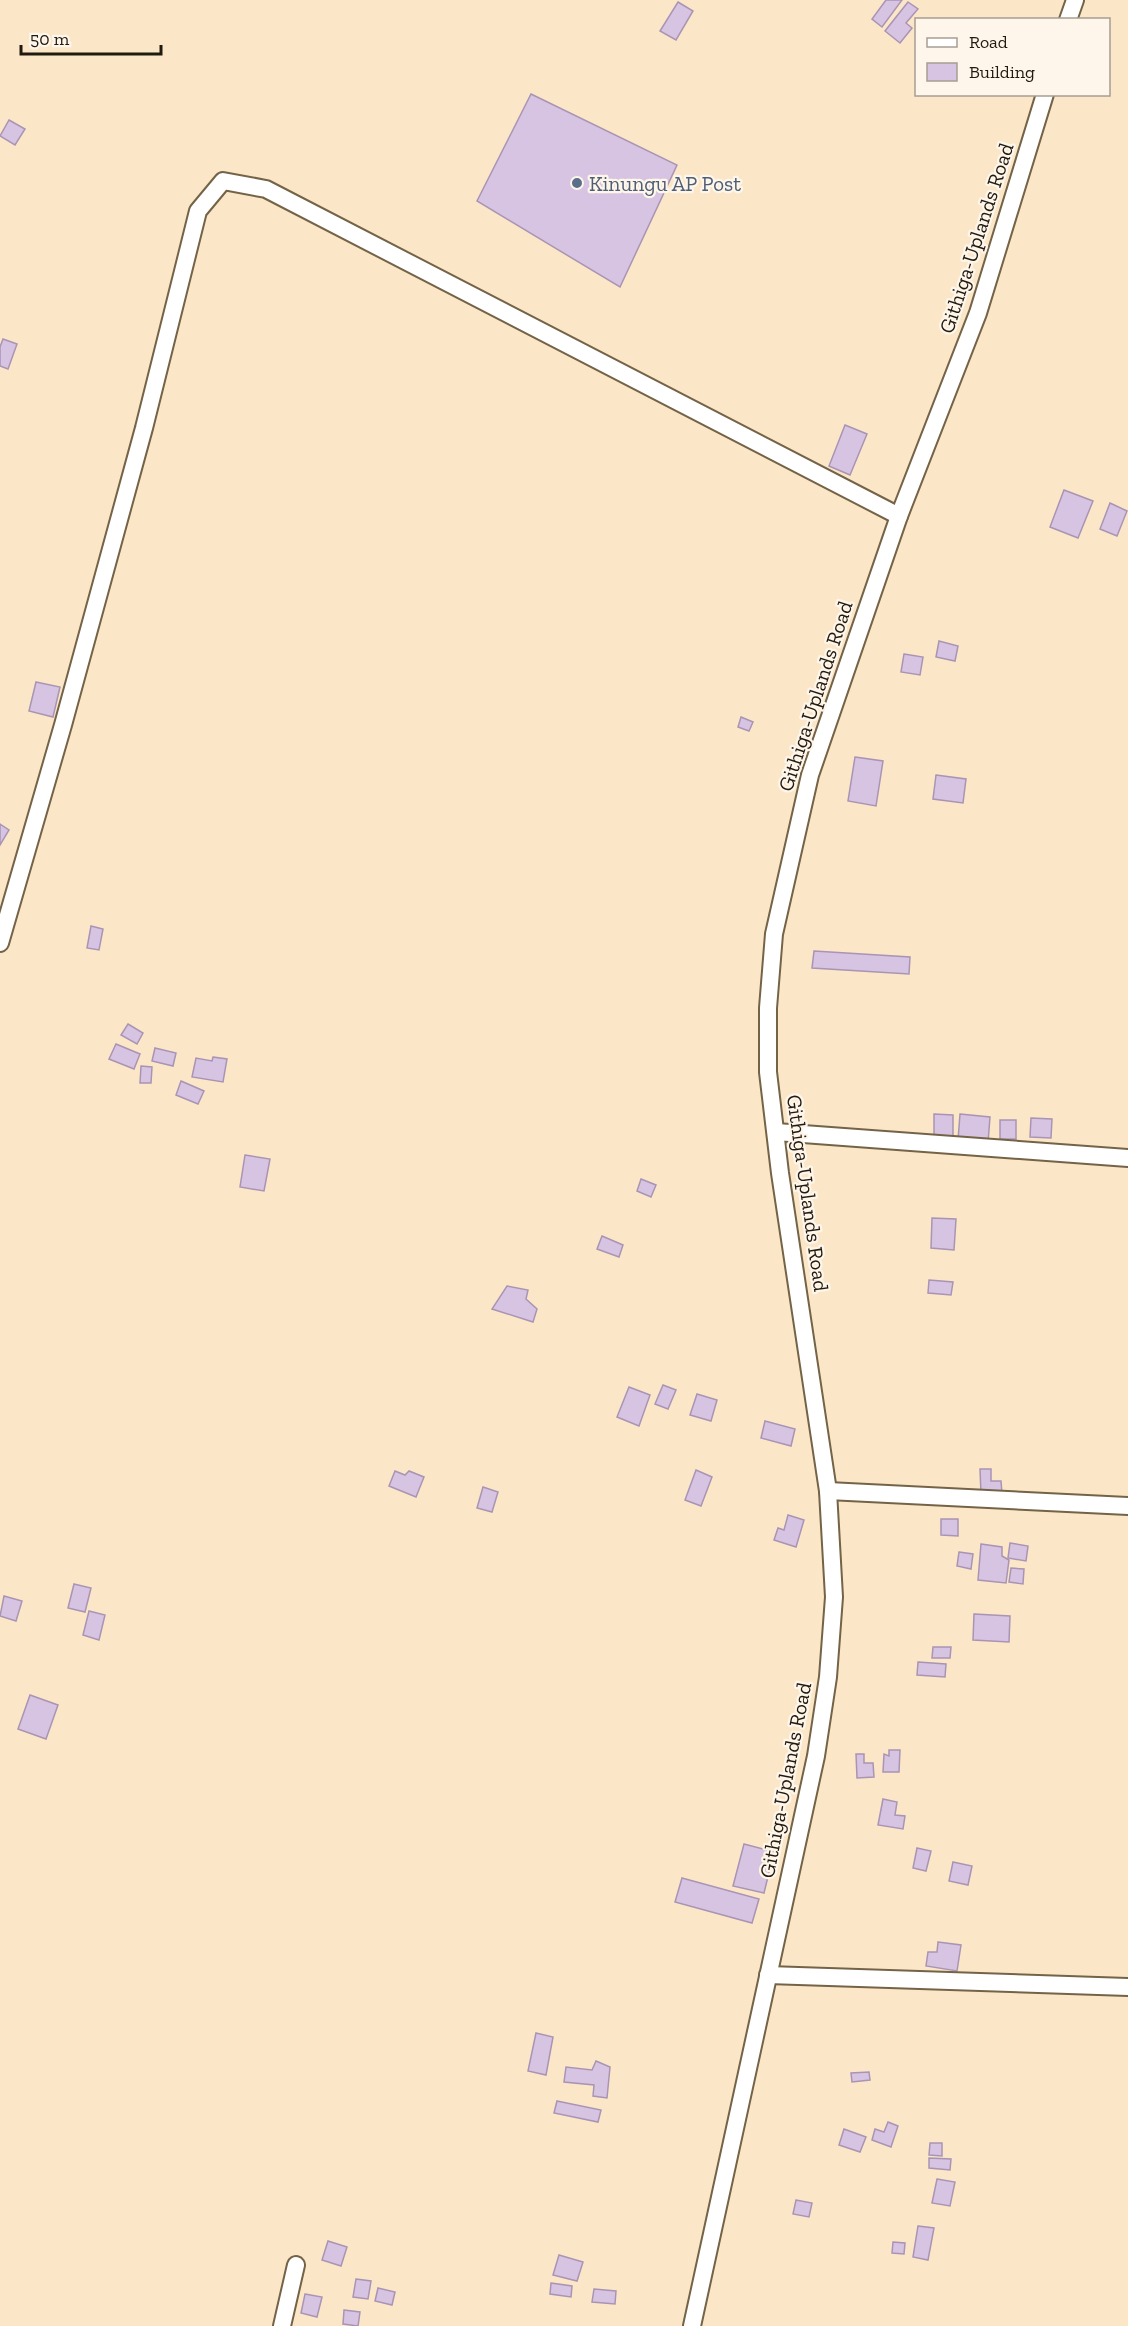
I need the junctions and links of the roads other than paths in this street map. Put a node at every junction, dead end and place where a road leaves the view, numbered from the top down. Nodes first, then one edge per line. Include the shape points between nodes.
1 (1075, 0) edge
2 (1069, 18) edge
3 (1044, 96) edge
4 (898, 516) junction
5 (0, 944) edge
6 (776, 1132) junction
7 (1128, 1158) edge
8 (828, 1491) junction
9 (1128, 1506) edge
10 (768, 1975) junction
11 (1128, 1987) edge
12 (296, 2265) dead end
13 (282, 2326) edge
14 (692, 2326) edge

1 - 2 street
3 - 4 street, Githiga-Uplands Road via 978,313
4 - 5 street via 266,189 223,181 198,211 137,450
4 - 6 street, Githiga-Uplands Road via 810,775 774,934 768,1072
6 - 7 street
6 - 8 street, Githiga-Uplands Road
8 - 9 street
8 - 10 street, Githiga-Uplands Road via 834,1597 828,1677 816,1756
10 - 11 street
10 - 14 street, Githiga-Uplands Road
12 - 13 street

